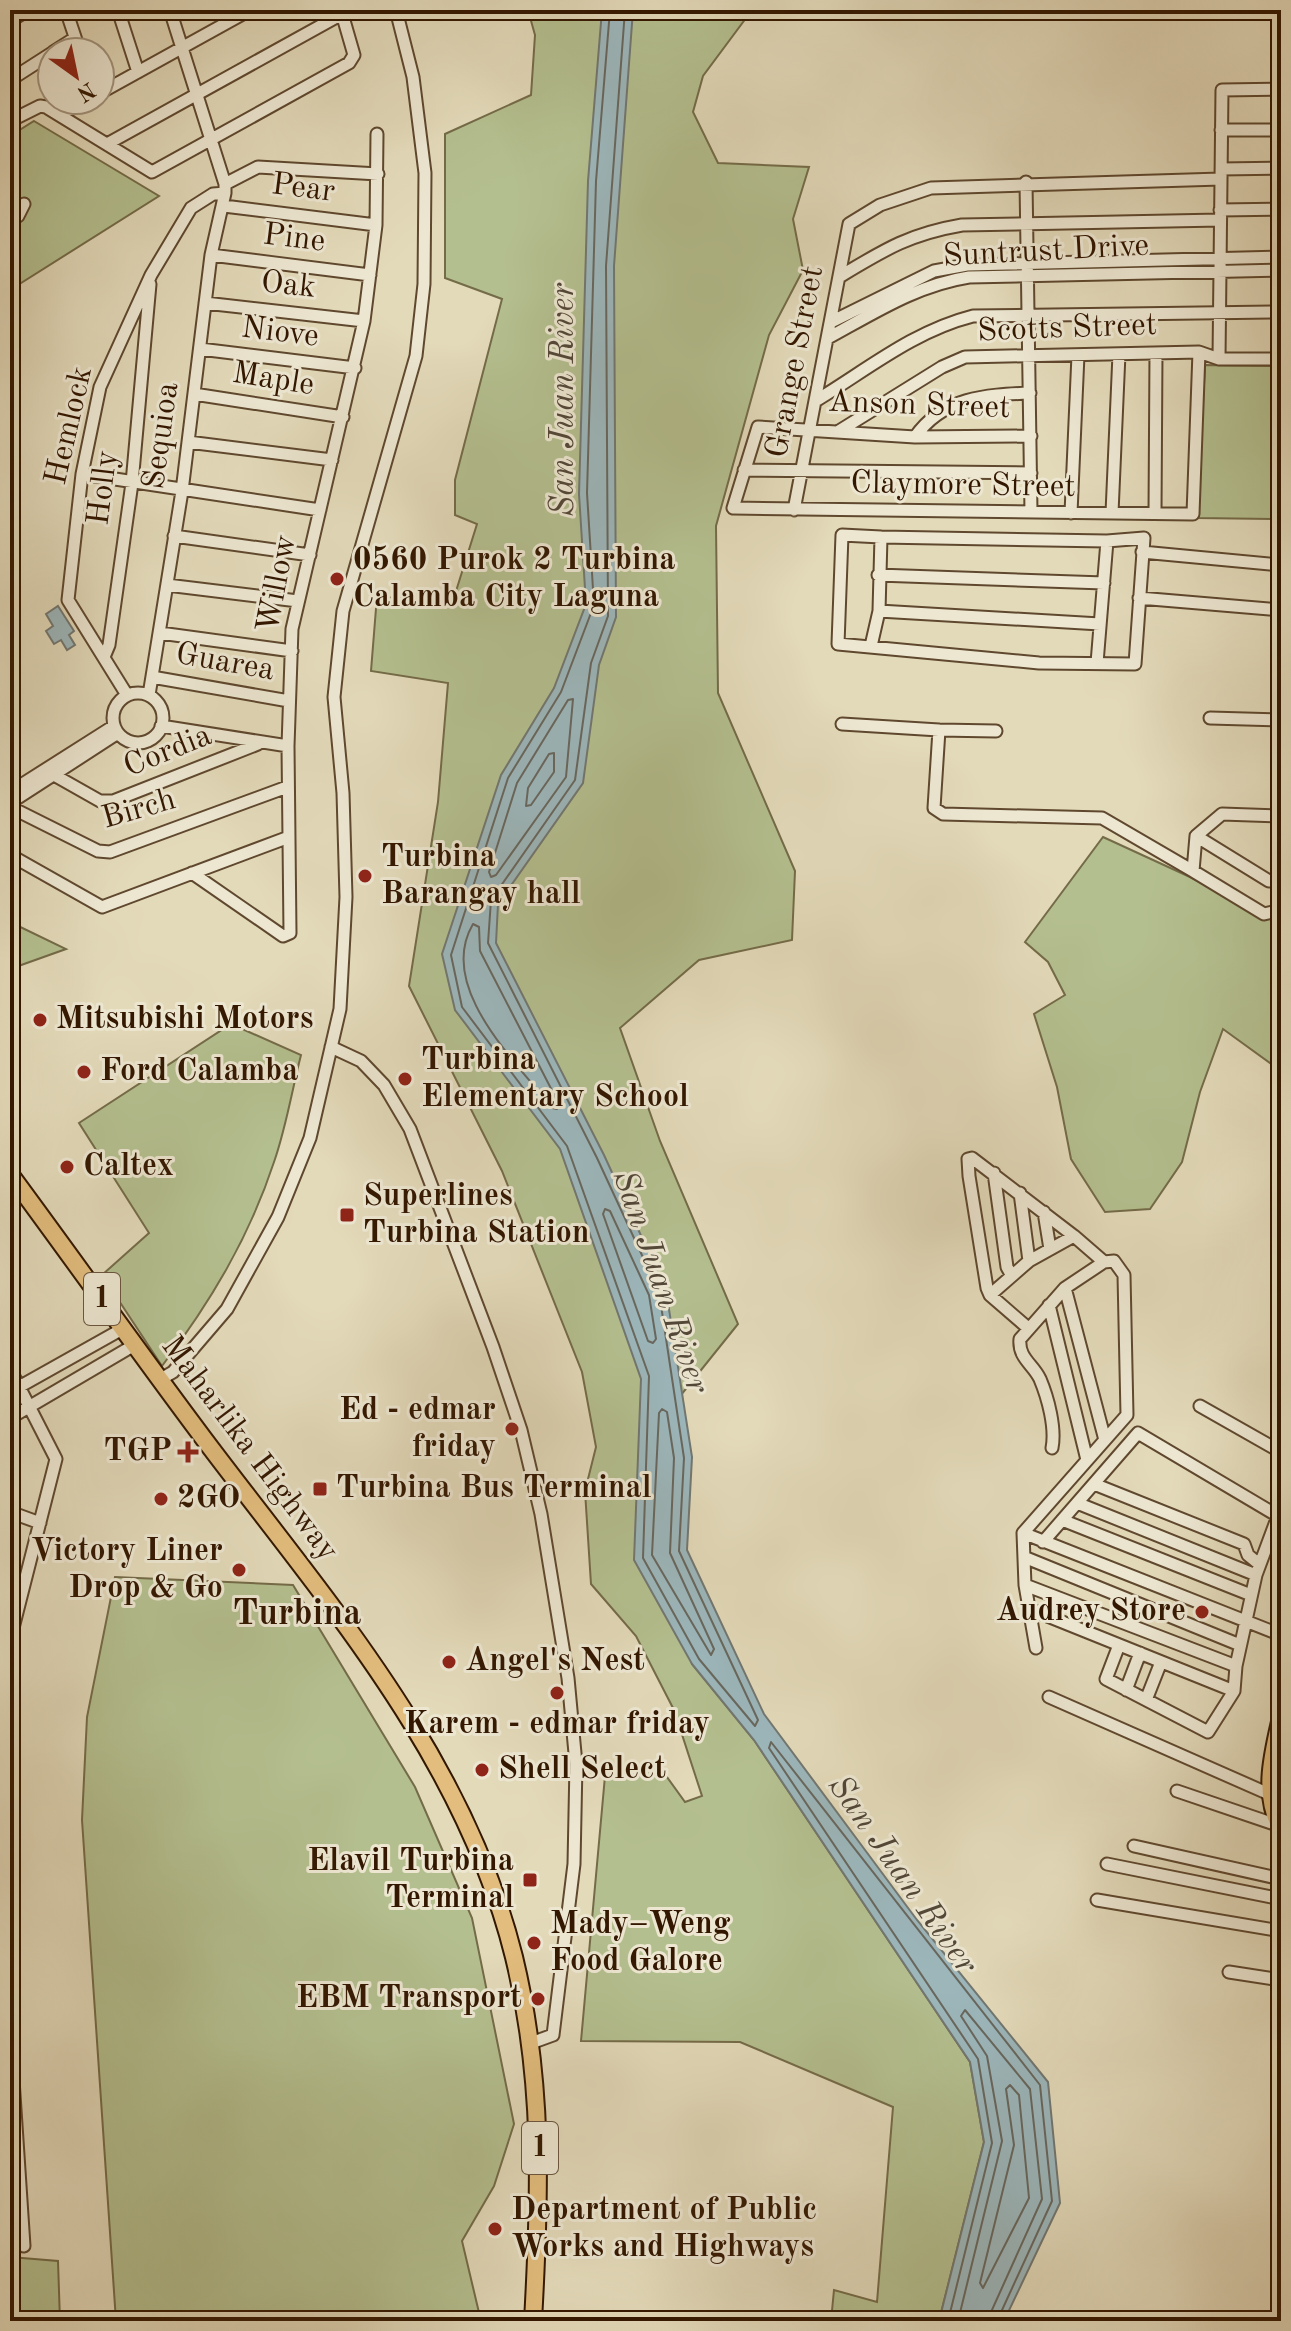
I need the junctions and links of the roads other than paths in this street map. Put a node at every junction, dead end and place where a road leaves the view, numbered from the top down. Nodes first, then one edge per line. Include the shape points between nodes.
1 (28, 10) edge
2 (66, 10) edge
3 (118, 10) edge
4 (170, 10) edge
5 (250, 10) edge
6 (396, 10) edge
7 (342, 12) edge
8 (10, 21) edge
9 (74, 36) edge
10 (181, 48) junction
11 (36, 63) edge
12 (138, 72) junction
13 (10, 80) edge
14 (116, 84) edge
15 (1281, 89) edge
16 (196, 95) junction
17 (36, 108) edge
18 (62, 116) edge
19 (10, 121) edge
20 (1221, 130) junction
21 (1281, 130) edge
22 (377, 134) dead end
23 (211, 142) junction
24 (107, 144) junction
25 (1281, 168) edge
26 (378, 174) junction
27 (1221, 174) junction
28 (1026, 182) junction
29 (224, 194) junction
30 (24, 204) dead end
31 (1281, 209) edge
32 (1220, 215) junction
33 (10, 221) edge
34 (1028, 223) junction
35 (376, 225) junction
36 (211, 255) junction
37 (1281, 257) edge
38 (1220, 264) junction
39 (1028, 269) junction
40 (1281, 270) edge
41 (151, 275) junction
42 (370, 275) junction
43 (839, 277) junction
44 (205, 303) junction
45 (1219, 311) junction
46 (1281, 312) edge
47 (1029, 315) junction
48 (364, 321) junction
49 (831, 322) junction
50 (828, 338) junction
51 (200, 349) junction
52 (1199, 352) junction
53 (1156, 353) junction
54 (1119, 354) junction
55 (1078, 355) junction
56 (1030, 356) junction
57 (1219, 359) junction
58 (1281, 359) edge
59 (355, 368) junction
60 (1030, 393) junction
61 (194, 394) junction
62 (817, 400) junction
63 (343, 417) junction
64 (808, 429) junction
65 (839, 431) junction
66 (1031, 436) junction
67 (915, 437) junction
68 (188, 442) junction
69 (332, 460) junction
70 (744, 470) junction
71 (800, 470) junction
72 (1031, 473) junction
73 (82, 474) junction
74 (132, 483) junction
75 (182, 491) junction
76 (320, 510) junction
77 (794, 510) junction
78 (1031, 512) junction
79 (1071, 513) junction
80 (1112, 513) junction
81 (1155, 513) junction
82 (174, 536) junction
83 (881, 537) junction
84 (1107, 541) junction
85 (1142, 552) junction
86 (310, 555) junction
87 (1281, 565) edge
88 (878, 575) junction
89 (1104, 583) junction
90 (167, 585) junction
91 (1139, 598) junction
92 (298, 601) junction
93 (1281, 610) edge
94 (879, 611) junction
95 (1100, 624) junction
96 (160, 633) junction
97 (871, 646) junction
98 (292, 651) junction
99 (104, 657) junction
100 (1097, 663) junction
101 (152, 677) junction
102 (127, 695) junction
103 (149, 695) junction
104 (289, 701) junction
105 (1210, 718) dead end
106 (1281, 720) edge
107 (842, 724) dead end
108 (161, 726) junction
109 (116, 730) junction
110 (939, 730) junction
111 (996, 731) dead end
112 (258, 744) junction
113 (288, 746) junction
114 (54, 775) junction
115 (287, 787) junction
116 (10, 792) edge
117 (10, 805) edge
118 (1281, 816) edge
119 (1196, 836) junction
120 (289, 837) junction
121 (10, 855) edge
122 (1193, 871) junction
123 (192, 873) junction
124 (1281, 879) edge
125 (1281, 910) edge
126 (331, 1047) junction
127 (994, 1173) junction
128 (10, 1174) edge
129 (1020, 1193) junction
130 (1044, 1212) junction
131 (1074, 1236) junction
132 (1050, 1249) junction
133 (1029, 1261) junction
134 (1104, 1262) junction
135 (1012, 1276) junction
136 (1065, 1288) junction
137 (990, 1295) junction
138 (1049, 1305) junction
139 (124, 1328) junction
140 (1028, 1328) junction
141 (136, 1344) junction
142 (10, 1369) edge
143 (161, 1379) junction
144 (15, 1389) edge
145 (1200, 1406) dead end
146 (30, 1407) junction
147 (10, 1418) edge
148 (1105, 1440) junction
149 (1052, 1448) dead end
150 (1281, 1452) edge
151 (1087, 1460) junction
152 (1094, 1484) junction
153 (1077, 1503) junction
154 (10, 1512) edge
155 (1062, 1520) junction
156 (40, 1523) junction
157 (1023, 1533) junction
158 (1043, 1542) junction
159 (1024, 1557) junction
160 (1258, 1569) junction
161 (1025, 1585) junction
162 (1251, 1595) junction
163 (1030, 1609) junction
164 (1246, 1622) junction
165 (1281, 1635) edge
166 (10, 1640) edge
167 (1119, 1645) junction
168 (1240, 1645) junction
169 (1036, 1648) dead end
170 (1140, 1653) junction
171 (1161, 1662) junction
172 (1236, 1666) junction
173 (1126, 1690) junction
174 (1234, 1691) junction
175 (1049, 1697) dead end
176 (1146, 1700) junction
177 (1281, 1713) edge
178 (1177, 1791) dead end
179 (1269, 1794) junction
180 (1279, 1828) edge
181 (1134, 1846) dead end
182 (1107, 1864) dead end
183 (1281, 1879) edge
184 (1281, 1899) edge
185 (1097, 1900) dead end
186 (1281, 1931) edge
187 (1229, 1972) dead end
188 (1281, 1980) edge
189 (10, 2034) edge
190 (531, 2043) junction
191 (15, 2221) edge
192 (24, 2246) dead end
193 (533, 2321) edge

1 - 8 street
2 - 9 street
3 - 12 street
4 - 10 street
5 - 10 street
6 - 126 street via 413,77 425,173 424,284 416,356 343,611 334,697 346,897 340,1009
7 - 16 street
7 - 23 street via 354,55 349,63
10 - 12 street
10 - 16 street
11 - 13 street
12 - 14 street
15 - 20 street via 1222,90
16 - 23 street
16 - 24 street
17 - 19 street
18 - 24 street
20 - 21 street
20 - 27 street
22 - 26 street, Willow
23 - 24 street via 152,172
23 - 29 street
25 - 27 street
26 - 29 street, Hemlock via 258,167
26 - 35 street, Willow
27 - 28 street
27 - 32 street
28 - 34 street
28 - 43 street, Grange Street via 931,188 880,205 849,224
29 - 35 street, Pear
29 - 36 street, Sequioa
29 - 41 street, Hemlock via 213,194 191,208
30 - 33 street
31 - 32 street
32 - 34 street
32 - 38 street
34 - 39 street
34 - 43 street via 924,231
35 - 42 street, Willow
36 - 42 street, Pine
36 - 44 street, Sequioa
37 - 38 street, Suntrust Drive
38 - 39 street, Suntrust Drive
38 - 40 street, Suntrust Drive
38 - 45 street
39 - 47 street
39 - 49 street, Suntrust Drive via 967,265 934,271
39 - 50 street, Suntrust Drive via 937,282
41 - 73 street, Hemlock via 100,387
41 - 74 street, Holly
42 - 48 street, Willow
43 - 49 street, Grange Street
44 - 48 street, Oak
44 - 51 street, Sequioa
45 - 46 street
45 - 47 street
45 - 57 street
47 - 56 street
47 - 62 street via 973,316 941,324
48 - 59 street, Willow
49 - 50 street, Grange Street
50 - 62 street, Grange Street
51 - 59 street, Niove
51 - 61 street, Sequioa
52 - 53 street, Scotts Street
52 - 57 street, Scotts Street
52 - 81 street, Claymore Street via 1193,514
53 - 54 street, Scotts Street
53 - 81 street
54 - 55 street, Scotts Street
54 - 80 street
55 - 56 street, Scotts Street
55 - 79 street
56 - 60 street
56 - 65 street, Scotts Street via 965,357
57 - 58 street, Scotts Street
59 - 63 street, Willow
60 - 66 street
60 - 67 street via 975,396 927,420
61 - 63 street, Maple
61 - 68 street, Sequioa
62 - 64 street, Grange Street
63 - 69 street, Willow
64 - 65 street, Anson Street
64 - 70 street, Anson Street via 758,427
64 - 71 street, Grange Street
65 - 67 street, Anson Street
66 - 67 street, Anson Street
66 - 72 street
68 - 69 street
68 - 75 street, Sequioa
69 - 76 street, Willow
70 - 71 street
70 - 77 street, Claymore Street via 733,508
71 - 72 street
71 - 77 street, Grange Street
72 - 78 street
73 - 74 street
73 - 99 street, Hemlock via 68,600
74 - 75 street
74 - 99 street, Holly
75 - 76 street
75 - 82 street, Sequioa
76 - 86 street, Willow
77 - 78 street, Claymore Street
78 - 79 street, Claymore Street
79 - 80 street, Claymore Street
80 - 81 street, Claymore Street
82 - 86 street
82 - 90 street, Sequioa
83 - 84 street
83 - 88 street
83 - 97 street via 842,535 838,644
84 - 85 street via 1144,538
84 - 89 street
85 - 87 street
85 - 91 street
86 - 92 street, Willow
88 - 89 street
88 - 94 street
89 - 95 street
90 - 92 street
90 - 96 street, Sequioa
91 - 93 street
91 - 100 street via 1135,664
92 - 98 street, Willow
94 - 95 street
94 - 97 street
95 - 100 street
96 - 98 street
96 - 101 street, Sequioa
97 - 100 street via 1039,663
98 - 104 street, Willow
99 - 102 street, Hemlock
101 - 103 street, Sequioa
101 - 104 street, Guarea
102 - 103 street
102 - 109 street via 117,705
103 - 108 street via 162,712
104 - 113 street, Willow
105 - 106 street
107 - 110 street
108 - 109 street via 152,738 138,743
108 - 112 street
109 - 114 street
109 - 116 street
110 - 111 street
110 - 122 street via 934,808 943,814 1102,818
112 - 113 street
112 - 114 street, Cordia via 113,801 100,801
113 - 115 street, Willow
114 - 117 street
115 - 117 street, Birch via 110,852 98,851
115 - 120 street, Willow
118 - 119 street via 1222,814
119 - 122 street
119 - 124 street via 1269,881
120 - 123 street
120 - 123 street, Willow via 290,933 283,936
121 - 123 street via 102,907
122 - 125 street via 1264,914
126 - 143 street via 310,1138 278,1217 227,1309
126 - 190 street via 361,1061 384,1085 410,1129 493,1347 541,1514 568,1678 575,1749 575,1850 553,2035
127 - 129 street
127 - 135 street
127 - 137 street via 968,1159
128 - 139 highway, Maharlika Highway / 1
129 - 130 street
129 - 133 street
130 - 131 street
130 - 132 street
131 - 132 street
131 - 134 street
132 - 133 street
133 - 135 street
134 - 136 street
134 - 148 street via 1114,1261 1124,1275 1127,1415
135 - 137 street
136 - 138 street
136 - 148 street
137 - 140 street
138 - 140 street
138 - 151 street
139 - 141 highway, Maharlika Highway / 1
139 - 144 street
140 - 149 street via 1019,1346 1039,1377 1055,1435
141 - 143 highway, Maharlika Highway / 1
141 - 146 street
142 - 144 street
143 - 190 highway, Maharlika Highway / 1 via 373,1661 440,1767 473,1837 510,1943
144 - 146 street
145 - 150 street
146 - 147 street
146 - 156 street via 56,1459
148 - 151 street
151 - 157 street
152 - 153 street
152 - 160 street via 1244,1544
152 - 160 street via 1138,1433 1278,1516
153 - 155 street
153 - 160 street
154 - 156 street
155 - 158 street
155 - 162 street
156 - 166 street
157 - 158 street
157 - 159 street
158 - 164 street
159 - 161 street
159 - 168 street
160 - 162 street
161 - 163 street
161 - 172 street
162 - 164 street
163 - 167 street
163 - 169 street
164 - 165 street
164 - 168 street
167 - 170 street
167 - 173 street via 1106,1679
168 - 172 street
170 - 171 street
170 - 173 street
171 - 174 street
171 - 176 street
172 - 174 street
173 - 176 street
174 - 176 street via 1208,1732
175 - 179 street
177 - 179 main road
178 - 180 street
179 - 180 main road
181 - 183 street
182 - 184 street
185 - 186 street
187 - 188 street
189 - 191 street
190 - 193 highway, Maharlika Highway / 1 via 540,2135
191 - 192 street

